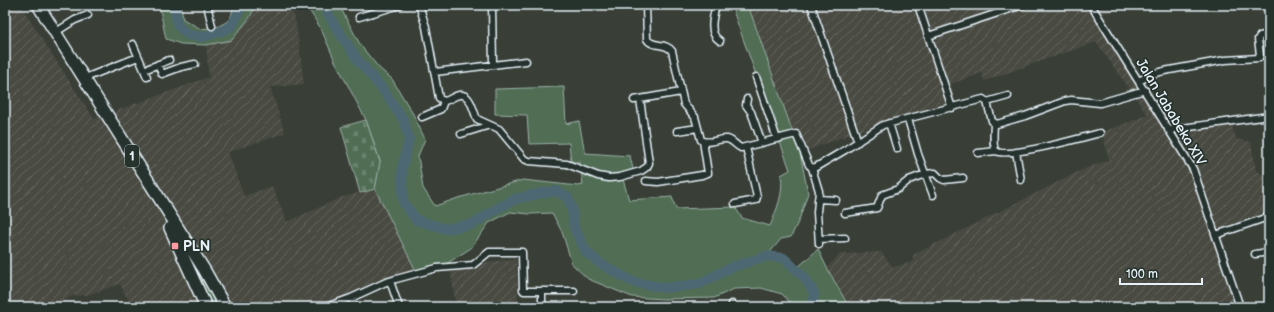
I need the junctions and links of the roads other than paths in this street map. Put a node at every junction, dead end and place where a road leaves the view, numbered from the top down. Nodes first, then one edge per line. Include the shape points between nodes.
1 (30, 5) edge
2 (38, 5) edge
3 (207, 5) edge
4 (400, 5) edge
5 (419, 5) edge
6 (492, 5) edge
7 (646, 5) edge
8 (716, 5) edge
9 (811, 5) edge
10 (918, 5) edge
11 (1022, 5) edge
12 (1090, 5) edge
13 (88, 15) dead end
14 (359, 17) dead end
15 (212, 26) dead end
16 (56, 32) junction
17 (1269, 34) edge
18 (928, 36) junction
19 (720, 41) dead end
20 (133, 44) dead end
21 (138, 57) junction
22 (169, 60) dead end
23 (526, 61) dead end
24 (158, 64) junction
25 (195, 64) dead end
26 (493, 65) junction
27 (144, 70) junction
28 (435, 72) junction
29 (147, 77) dead end
30 (756, 77) dead end
31 (85, 78) junction
32 (1139, 81) junction
33 (1145, 90) junction
34 (681, 92) junction
35 (1008, 96) dead end
36 (747, 99) dead end
37 (444, 101) junction
38 (987, 102) junction
39 (952, 108) junction
40 (1269, 116) edge
41 (422, 118) dead end
42 (908, 119) junction
43 (889, 123) junction
44 (994, 123) junction
45 (490, 125) junction
46 (111, 127) junction
47 (698, 128) junction
48 (1168, 130) junction
49 (677, 131) dead end
50 (1100, 133) dead end
51 (461, 134) dead end
52 (778, 139) junction
53 (702, 141) junction
54 (858, 142) junction
55 (762, 143) junction
56 (746, 147) junction
57 (897, 149) dead end
58 (996, 151) junction
59 (1016, 152) junction
60 (978, 153) dead end
61 (812, 168) junction
62 (926, 174) junction
63 (963, 178) dead end
64 (1022, 180) dead end
65 (646, 181) dead end
66 (933, 195) dead end
67 (818, 199) junction
68 (836, 200) dead end
69 (735, 204) dead end
70 (845, 213) dead end
71 (1269, 214) edge
72 (1216, 235) junction
73 (845, 238) dead end
74 (1269, 252) edge
75 (1255, 254) dead end
76 (390, 281) junction
77 (574, 291) dead end
78 (542, 292) junction
79 (351, 298) junction
80 (206, 307) edge
81 (225, 307) edge
82 (326, 307) edge
83 (355, 307) edge
84 (399, 307) edge
85 (542, 307) edge
86 (1240, 307) edge

1 - 46 highway, 1
2 - 16 highway, 1
3 - 15 street
4 - 14 street
5 - 28 street
6 - 26 street
7 - 34 street via 647,39 651,43 671,49
8 - 19 street via 713,33
9 - 54 street
10 - 18 street
11 - 18 street
12 - 32 street, Jalan Jababeka XIV
13 - 16 street
16 - 31 highway, 1
17 - 32 street via 1258,39 1259,58 1225,60 1164,71
18 - 39 street
20 - 21 street
21 - 27 street
21 - 31 street
22 - 24 street
23 - 26 street
24 - 25 street via 162,74
24 - 27 street
26 - 28 street
27 - 29 street
28 - 37 street via 438,95 440,100
30 - 52 street
31 - 46 highway, 1
32 - 33 street, Jalan Jababeka XIV
33 - 44 street via 1100,103 1065,101 1025,116
33 - 48 street, Jalan Jababeka XIV
34 - 45 street via 637,99 649,163 641,171 620,177 598,176 567,164 529,161 524,159 504,133
34 - 47 street via 684,104 693,114
35 - 38 street
36 - 55 street via 746,105
37 - 41 street via 441,110
37 - 45 street via 460,95 467,97 477,119
38 - 39 street via 983,100
38 - 44 street
39 - 42 street
40 - 48 street
42 - 43 street
42 - 62 street
43 - 54 street
43 - 57 street
44 - 58 street
45 - 51 street
46 - 80 highway, 1 via 171,229
46 - 81 highway, 1 via 205,271
47 - 49 street
47 - 53 street
48 - 72 street, Jalan Jababeka XIV via 1196,174
50 - 59 street
52 - 55 street
52 - 61 street via 792,134 797,135
53 - 56 street via 728,139 739,148
53 - 65 street via 708,173 658,182
54 - 61 street
55 - 56 street
56 - 69 street via 757,197 756,200
58 - 59 street
58 - 60 street
59 - 64 street
61 - 67 street via 819,191
62 - 63 street via 935,173 942,180
62 - 66 street
62 - 70 street via 882,195 877,208
67 - 68 street
67 - 73 street via 819,241
71 - 72 street via 1265,218
72 - 86 street, Jalan Jababeka XIV
74 - 75 street
76 - 78 street via 437,268 473,265 489,252 521,251 523,290
76 - 79 street
76 - 84 street
77 - 78 street
78 - 85 street
79 - 82 street
79 - 83 street

